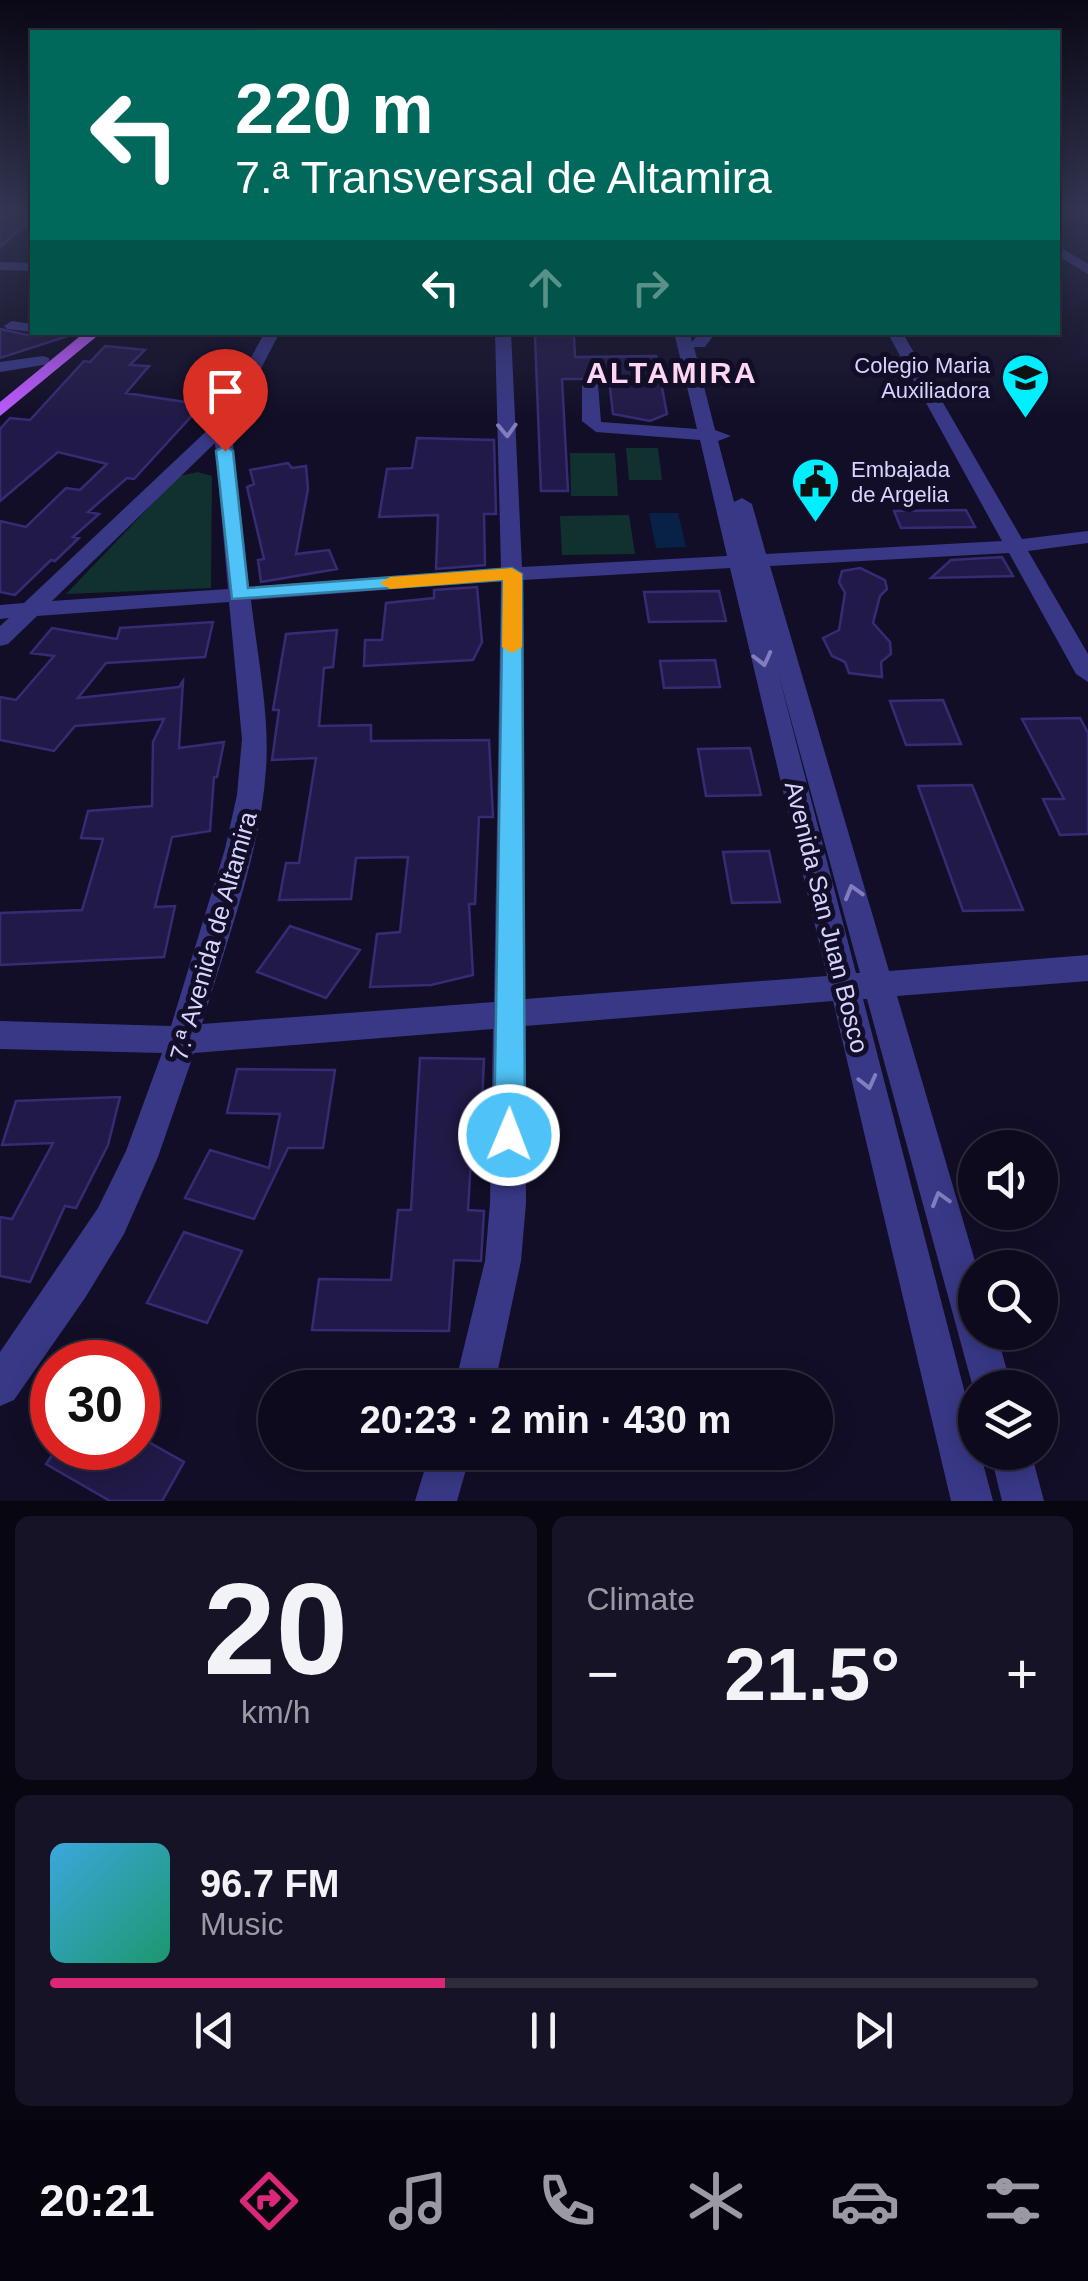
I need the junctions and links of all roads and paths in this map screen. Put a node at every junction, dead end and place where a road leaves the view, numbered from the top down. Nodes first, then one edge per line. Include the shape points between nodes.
1 (12, 326) dead end
2 (30, 328) edge
3 (74, 335) edge
4 (91, 335) edge
5 (271, 335) edge
6 (502, 335) edge
7 (696, 335) edge
8 (896, 335) edge
9 (43, 361) junction
10 (0, 367) edge
11 (590, 385) dead end
12 (0, 396) edge
13 (0, 411) edge
14 (222, 426) junction
15 (716, 436) junction
16 (170, 472) junction
17 (227, 476) junction
18 (1088, 537) edge
19 (1016, 546) junction
20 (748, 564) junction
21 (512, 574) junction
22 (239, 594) junction
23 (26, 611) junction
24 (0, 612) edge
25 (0, 638) edge
26 (1088, 674) edge
27 (1088, 968) edge
28 (862, 987) junction
29 (511, 1014) junction
30 (0, 1035) edge
31 (183, 1040) junction
32 (958, 1276) edge
33 (478, 1370) edge
34 (0, 1386) edge
35 (446, 1470) edge
36 (1015, 1470) edge
37 (436, 1501) edge
38 (972, 1501) edge
39 (1024, 1501) edge

1 - 2 street
3 - 9 main road
4 - 13 main road
5 - 14 street
6 -> 21 street
7 - 15 street, Avenida San Juan Bosco
8 - 19 street
9 - 10 street
9 - 12 main road
11 - 15 street via 596,427
14 - 16 street
14 - 17 street, 7.ª Avenida de Altamira
15 - 20 street, Avenida San Juan Bosco
16 - 17 street via 198,467
16 - 23 street
17 - 22 street, 7.ª Avenida de Altamira
18 - 19 street
19 - 20 street
19 - 26 street
20 - 21 street
20 - 28 street, Avenida San Juan Bosco
21 - 22 street
21 - 29 street
22 - 23 street
22 - 31 street, 7.ª Avenida de Altamira via 254,740 251,799
23 - 24 street
23 - 25 street
27 - 28 street
28 - 29 street
32 -> 28 street, Avenida San Juan Bosco
28 -> 38 street, Avenida San Juan Bosco
29 - 31 street
29 - 33 street via 504,1242
30 - 31 street
31 - 34 street, 7.ª Avenida de Altamira via 110,1224
35 - 37 street
36 - 39 street

